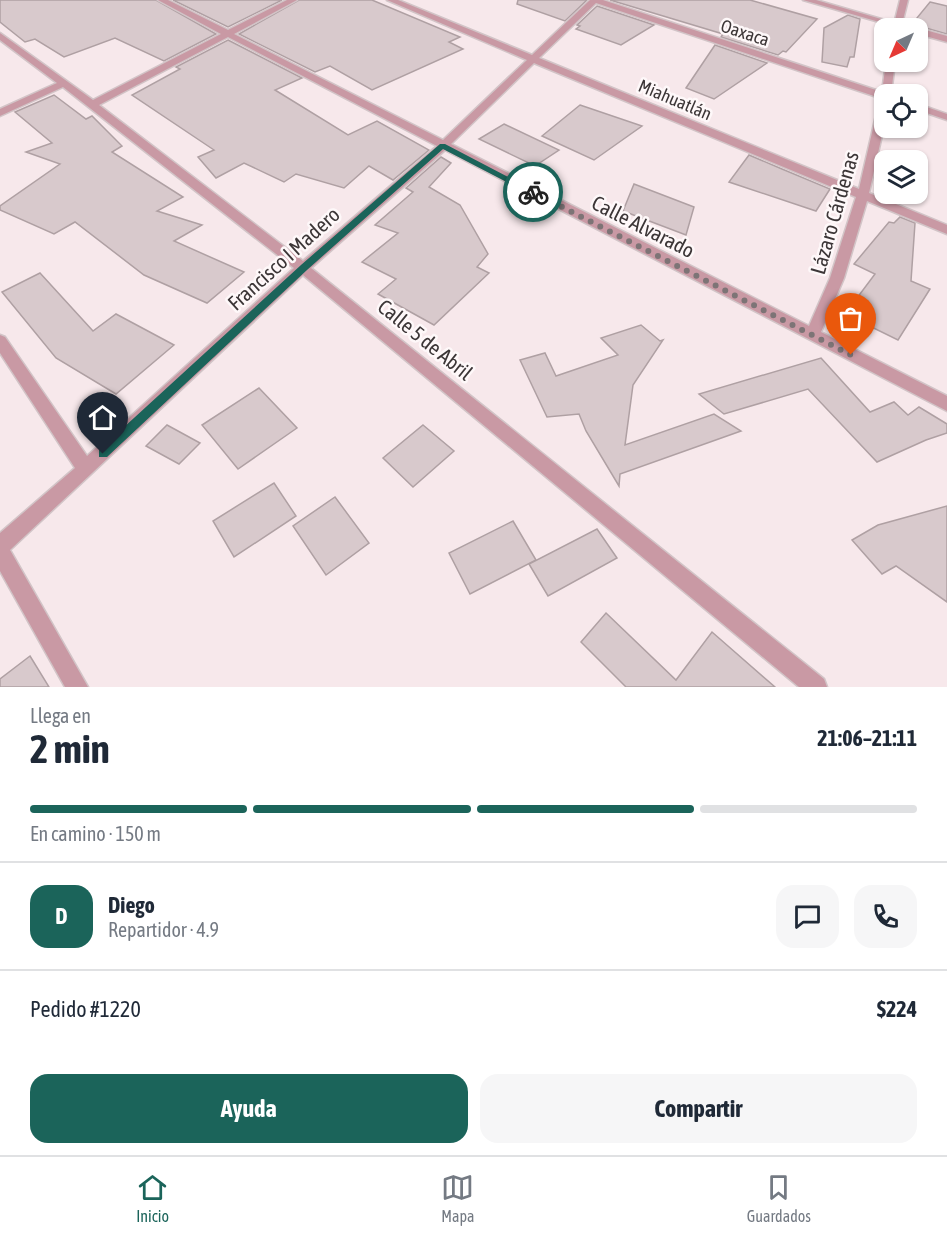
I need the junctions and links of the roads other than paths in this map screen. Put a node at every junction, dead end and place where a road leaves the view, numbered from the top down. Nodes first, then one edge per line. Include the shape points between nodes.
1 (162, 0) edge
2 (293, 0) edge
3 (391, 0) edge
4 (594, 0) edge
5 (807, 0) edge
6 (904, 0) edge
7 (899, 18) edge
8 (874, 20) edge
9 (230, 34) junction
10 (928, 34) edge
11 (0, 36) edge
12 (947, 39) edge
13 (533, 59) junction
14 (64, 83) junction
15 (874, 92) edge
16 (93, 104) junction
17 (928, 110) edge
18 (0, 113) edge
19 (947, 117) edge
20 (876, 138) edge
21 (442, 146) junction
22 (864, 197) junction
23 (947, 230) edge
24 (304, 267) junction
25 (812, 336) junction
26 (0, 340) edge
27 (947, 404) edge
28 (86, 469) junction
29 (0, 546) edge
30 (0, 552) edge
31 (77, 687) edge
32 (816, 687) edge

1 - 9 street, Calle Alvarado
2 - 9 street
3 - 13 street, Miahuatlán
4 - 13 street, Francisco I Madero
4 - 15 street, Oaxaca
5 - 8 street
6 - 7 street
9 - 16 street
9 - 21 street, Calle Alvarado
10 - 12 street
11 - 14 street, Calle 5 de Abril
13 - 21 street, Francisco I Madero
13 - 22 street, Miahuatlán
14 - 16 street, Calle 5 de Abril
14 - 18 street
16 - 24 street, Calle 5 de Abril
17 - 19 street
20 - 22 street, Lázaro Cárdenas
21 - 24 street, Francisco I Madero
21 - 25 street, Calle Alvarado
22 - 23 street, Miahuatlán
22 - 25 street, Lázaro Cárdenas via 841,268
24 - 28 street, Francisco I Madero
24 - 32 street, Calle 5 de Abril
25 - 27 street, Calle Alvarado
26 - 28 street
28 - 29 street, Francisco I Madero
30 - 31 street

